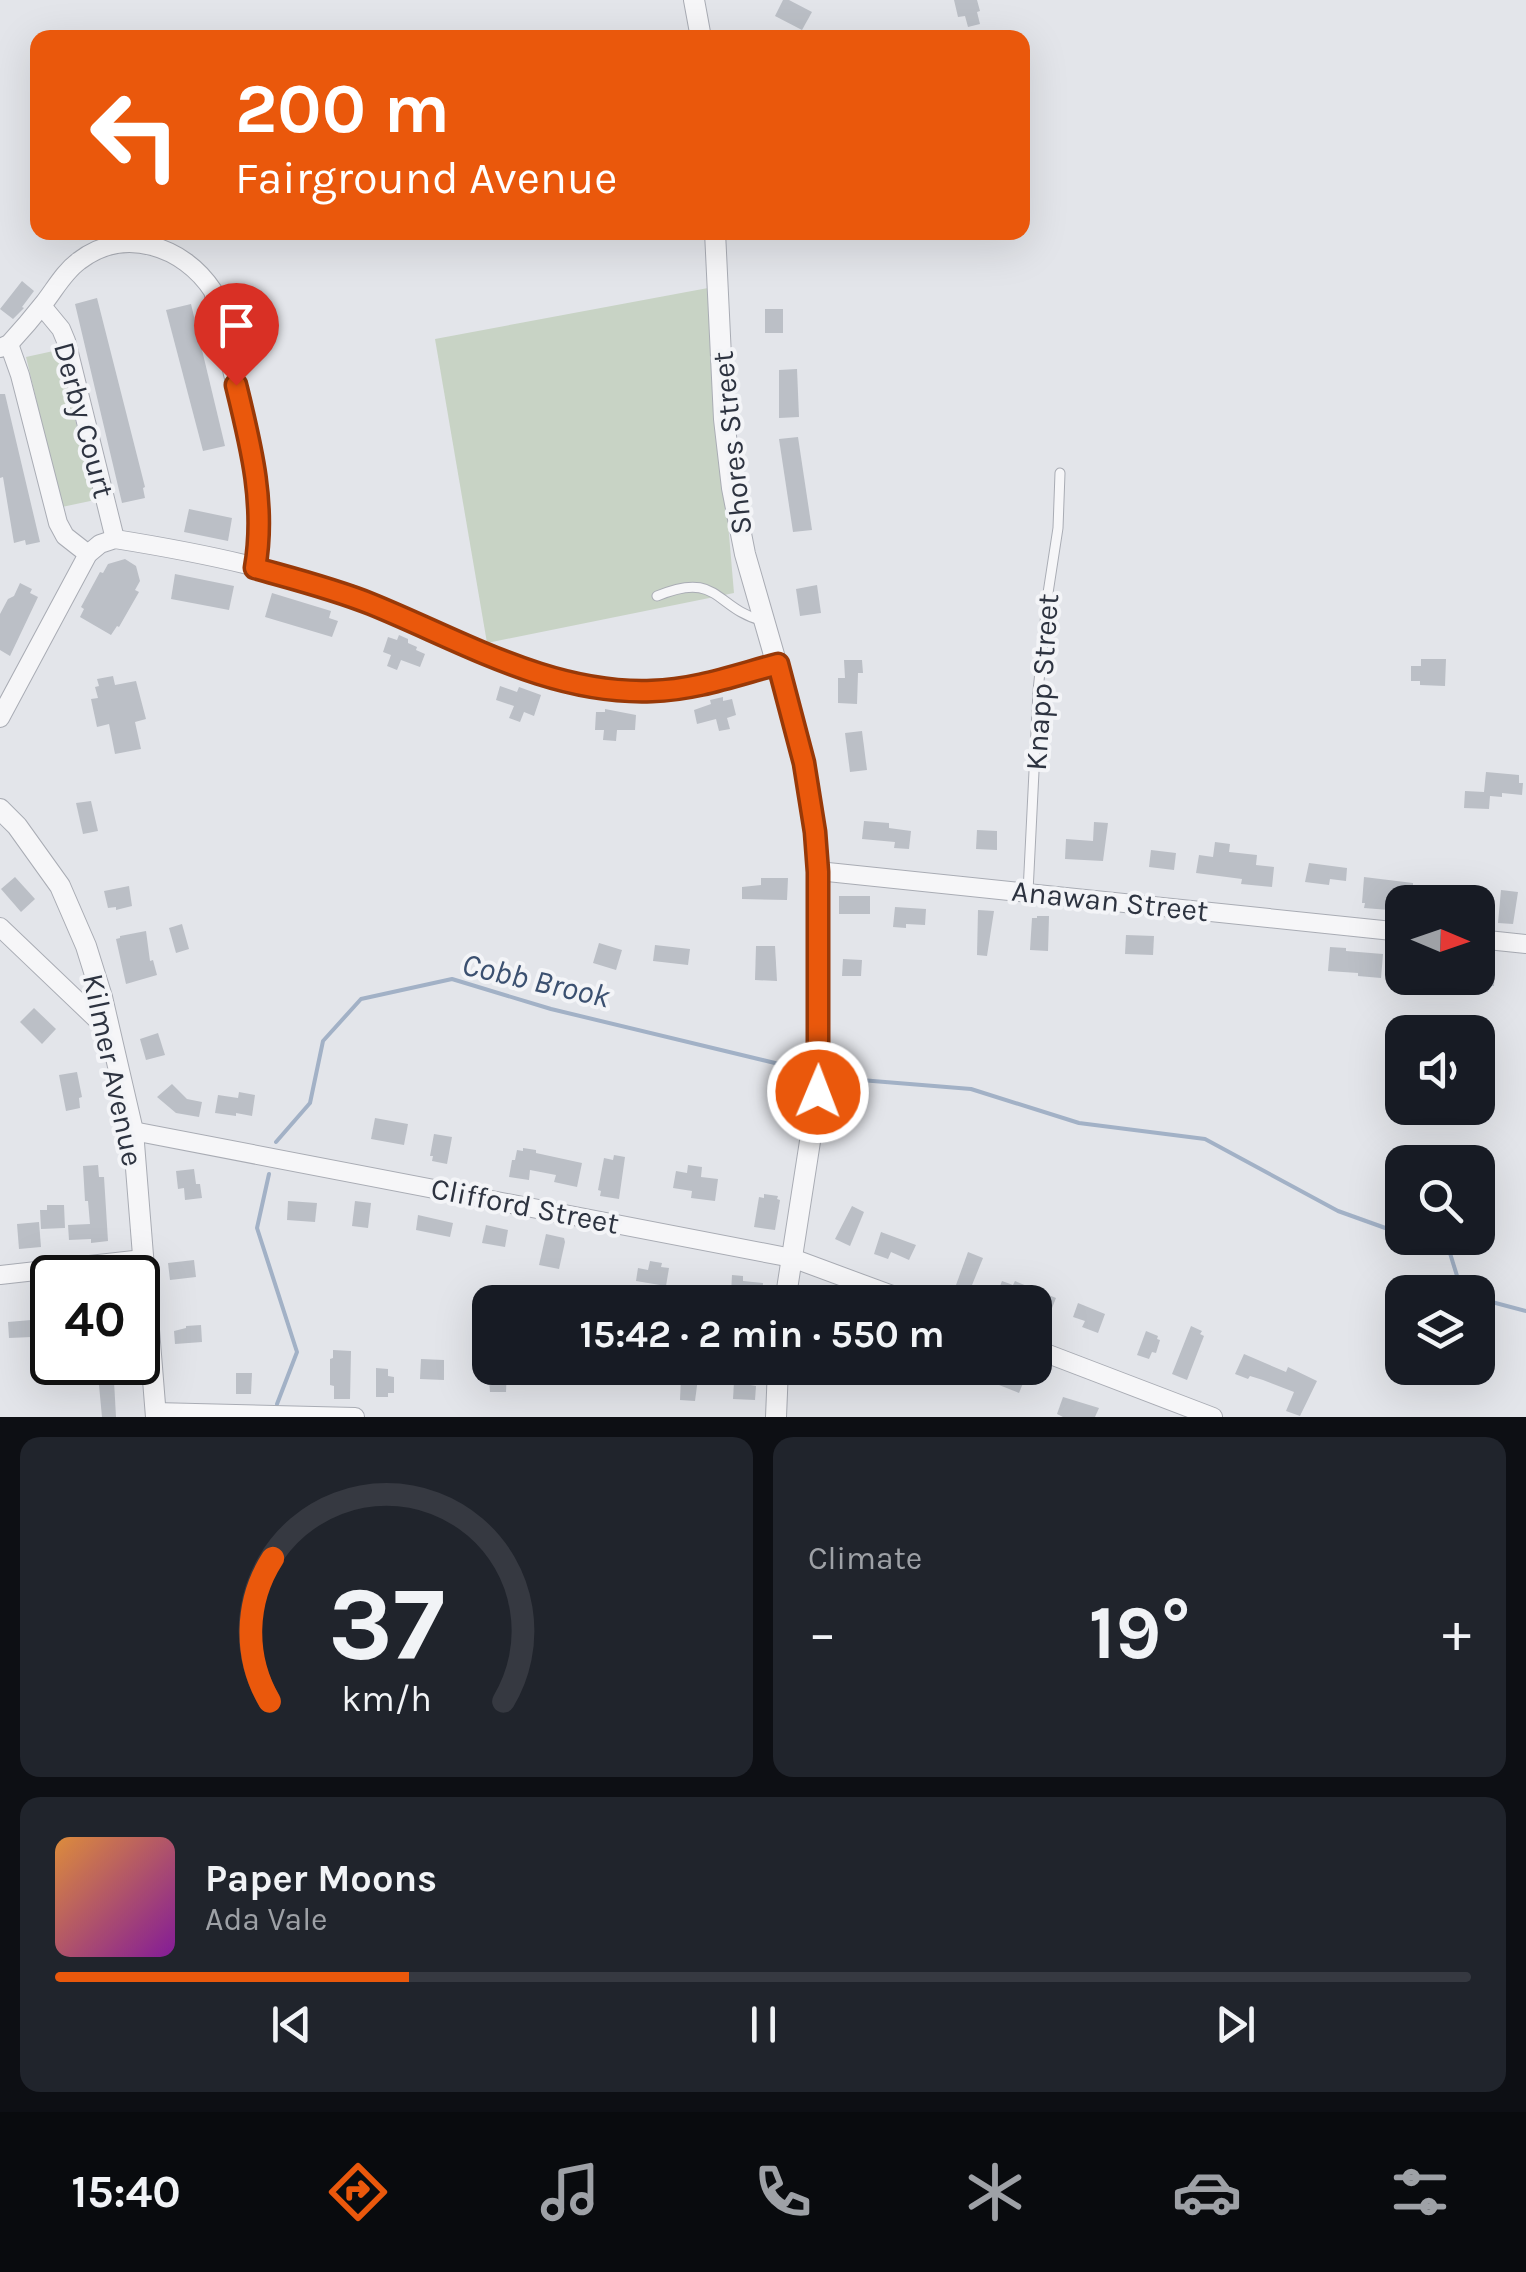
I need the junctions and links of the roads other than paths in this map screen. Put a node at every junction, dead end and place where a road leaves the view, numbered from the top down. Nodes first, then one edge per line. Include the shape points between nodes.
1 (694, 0) edge
2 (700, 30) edge
3 (715, 240) edge
4 (42, 306) junction
5 (4, 346) edge
6 (1060, 473) dead end
7 (116, 540) junction
8 (88, 554) junction
9 (255, 568) junction
10 (658, 596) dead end
11 (766, 621) junction
12 (778, 664) junction
13 (8, 682) edge
14 (0, 718) edge
15 (0, 808) edge
16 (818, 872) junction
17 (1028, 892) junction
18 (0, 928) edge
19 (1385, 930) edge
20 (1495, 941) edge
21 (1526, 944) edge
22 (110, 1032) junction
23 (133, 1130) junction
24 (142, 1255) edge
25 (792, 1258) junction
26 (30, 1272) edge
27 (0, 1275) edge
28 (788, 1285) edge
29 (864, 1285) edge
30 (1052, 1355) edge
31 (152, 1385) edge
32 (777, 1385) edge
33 (155, 1415) edge
34 (355, 1417) edge
35 (776, 1417) edge
36 (1213, 1417) edge

1 - 2 street
3 - 11 street, Shores Street via 730,476
4 - 5 street
4 - 7 street, Derby Court via 66,341
4 - 9 street via 68,270 112,246 161,248 202,274 213,290 253,457 260,526
5 - 8 street, Derby Court via 20,375 58,523
6 - 17 lane, Knapp Street via 1038,691
7 - 8 street
7 - 9 street
8 - 13 street
9 - 12 street via 355,598 525,670 582,686 685,688
10 - 11 lane via 710,588
11 - 12 street, Shores Street
12 - 16 street, Shores Street via 807,779
13 - 14 street
15 - 22 street, Kilmer Avenue via 60,886 86,946
16 - 17 street, Anawan Street
16 - 25 street, Shores Street via 818,1090
17 - 19 street, Anawan Street
18 - 22 street
20 - 21 street
22 - 23 street, Kilmer Avenue
23 - 24 street, Kilmer Avenue
23 - 25 street, Clifford Street
25 - 28 street, Shores Street
25 - 29 street, Clifford Street
26 - 27 street
30 - 36 street
31 - 33 street, Kilmer Avenue
32 - 35 street
33 - 34 street

